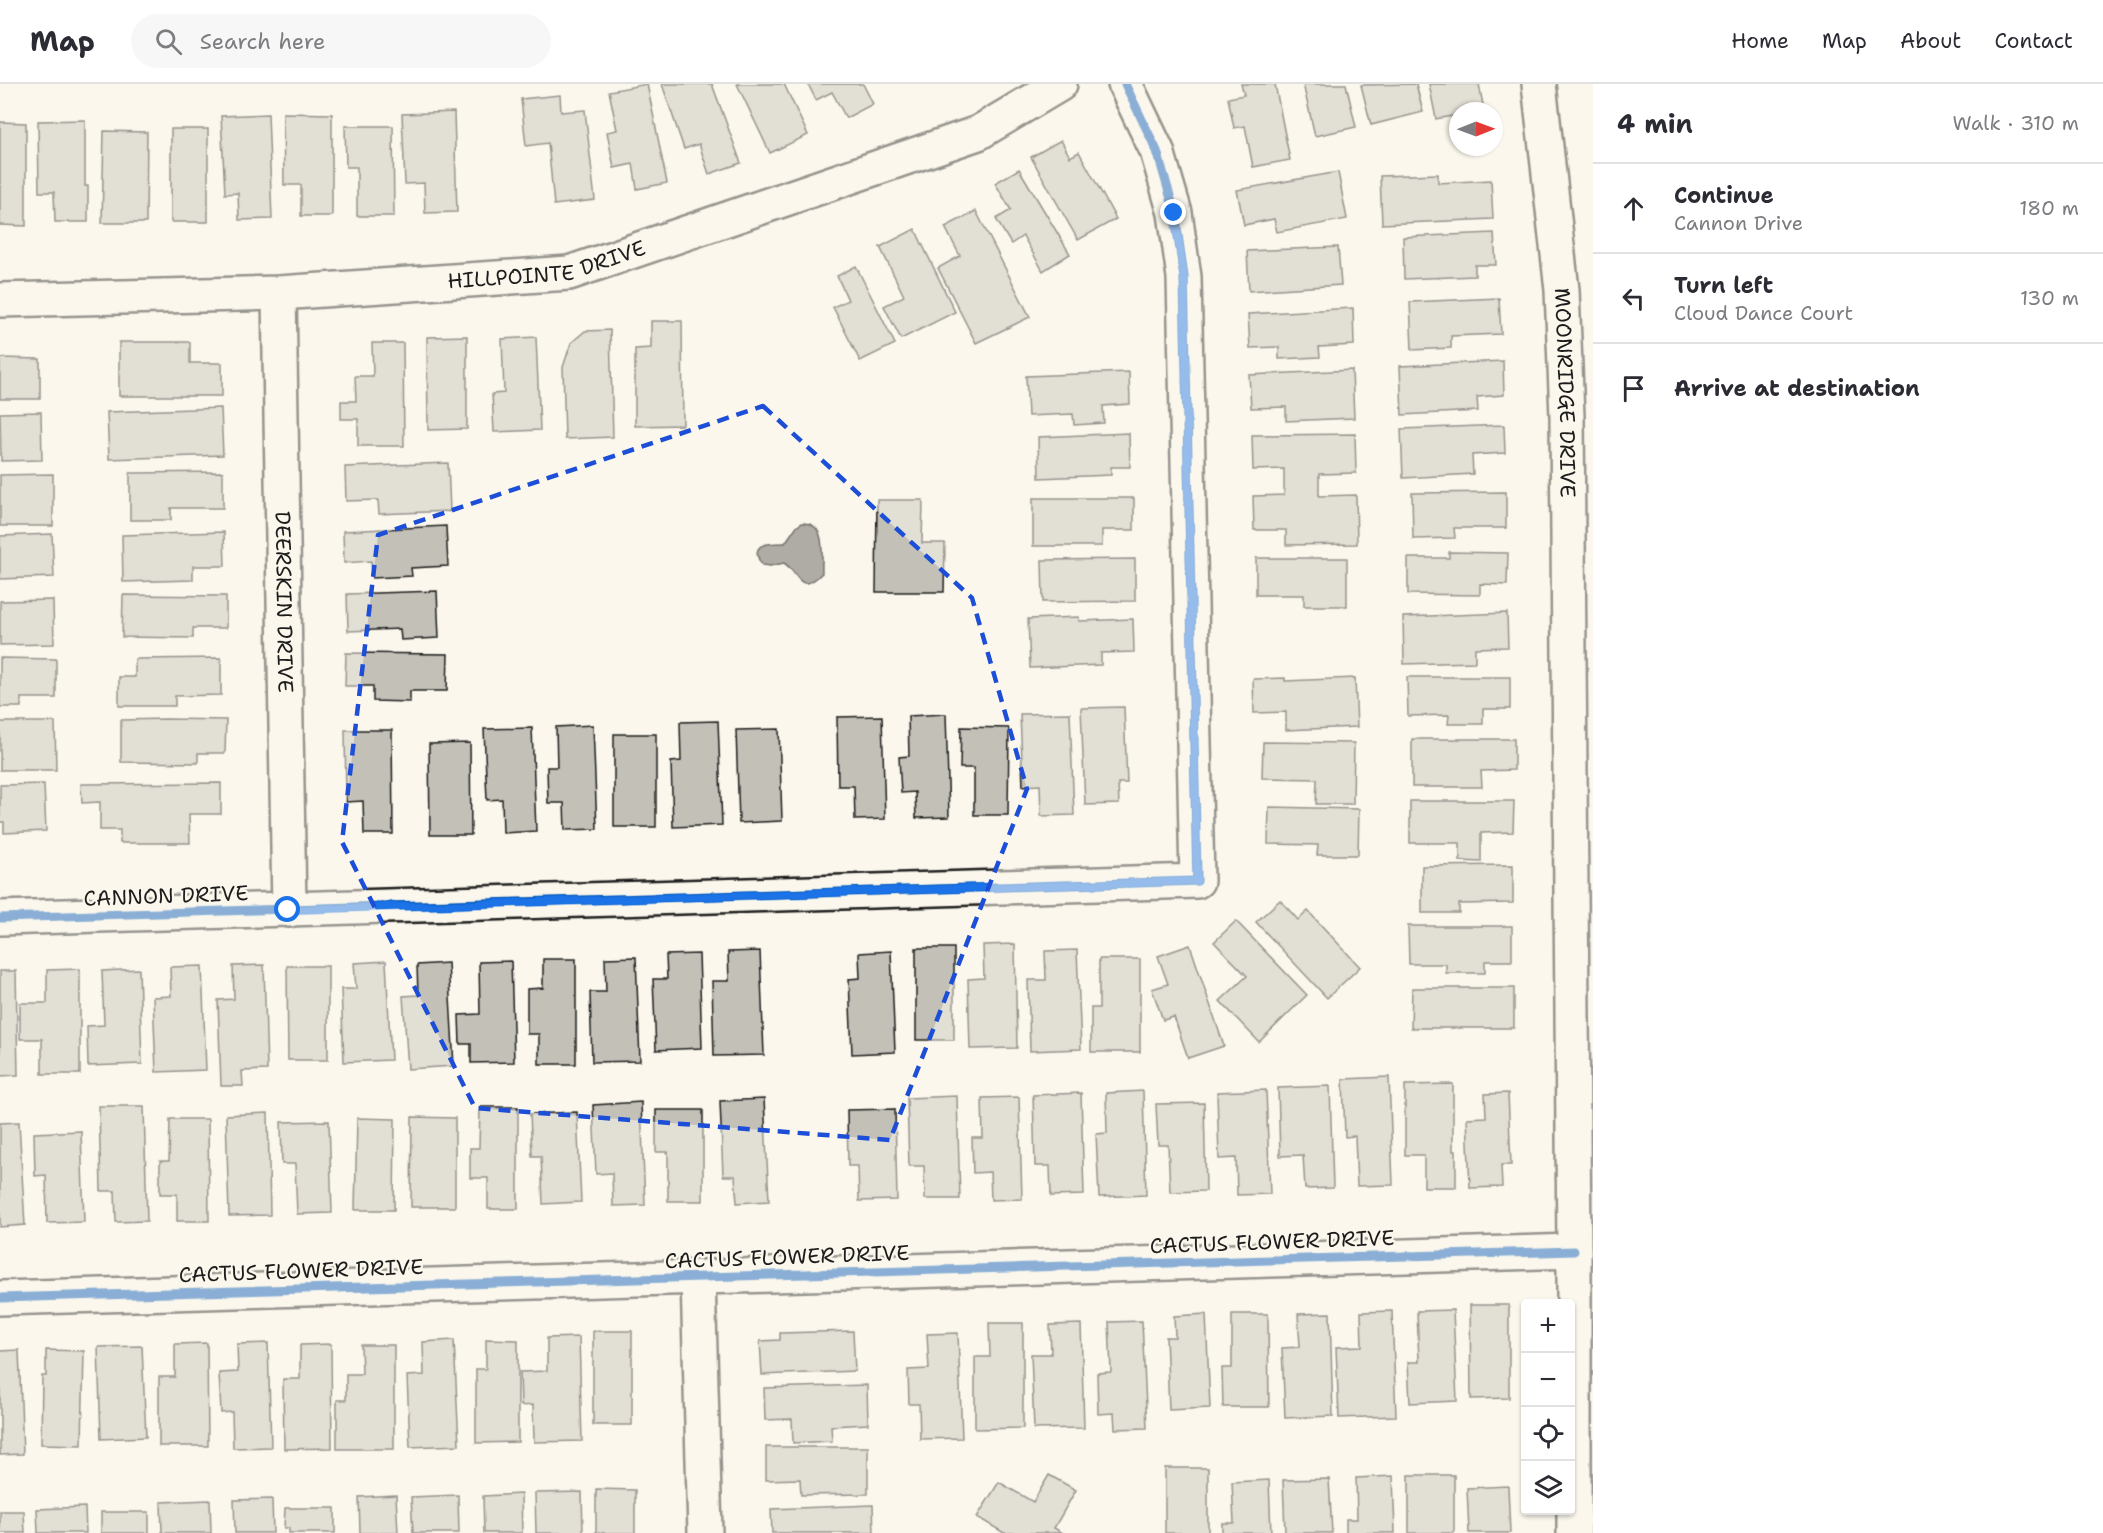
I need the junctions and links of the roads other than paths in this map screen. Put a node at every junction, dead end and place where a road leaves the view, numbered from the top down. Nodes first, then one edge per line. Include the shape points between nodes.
1 (1060, 84) edge
2 (1125, 84) edge
3 (1539, 84) edge
4 (279, 293) junction
5 (0, 300) edge
6 (288, 910) junction
7 (0, 918) edge
8 (1575, 1251) junction
9 (698, 1278) junction
10 (0, 1298) edge
11 (705, 1533) edge
12 (1574, 1533) edge

1 - 4 street, HILLPOINTE DRIVE via 978,133 569,273
2 - 6 street, CANNON DRIVE via 1157,151 1174,213 1184,277 1197,881
3 - 8 street, MOONRIDGE DRIVE via 1562,290 1567,417
4 - 5 street, HILLPOINTE DRIVE
4 - 6 street, DEERSKIN DRIVE
6 - 7 street, CANNON DRIVE
8 - 9 street, CACTUS FLOWER DRIVE
8 - 12 street, MOONRIDGE DRIVE
9 - 10 street, CACTUS FLOWER DRIVE
9 - 11 street

